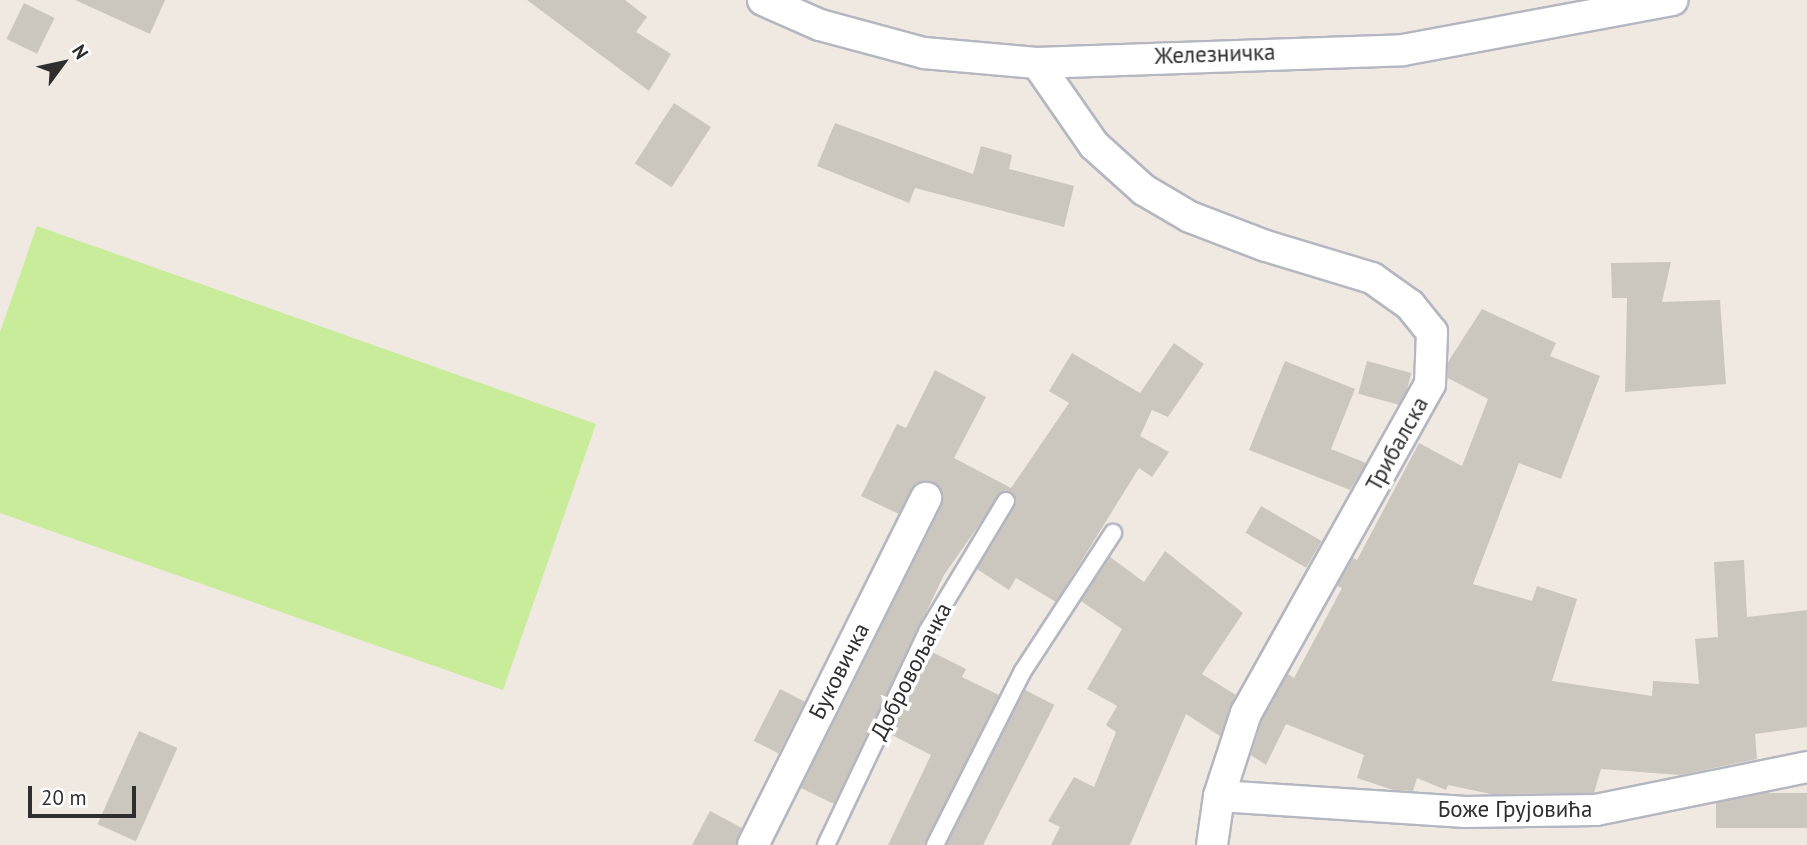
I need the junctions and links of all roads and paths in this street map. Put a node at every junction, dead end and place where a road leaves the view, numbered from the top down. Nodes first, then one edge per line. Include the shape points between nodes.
1 (763, 0) edge
2 (1672, 0) edge
3 (1037, 63) junction
4 (926, 498) dead end
5 (1006, 501) dead end
6 (1113, 533) dead end
7 (1807, 767) edge
8 (1219, 796) junction
9 (753, 845) edge
10 (826, 845) edge
11 (935, 845) edge
12 (1212, 845) edge

1 - 3 street, Железничка via 820,25 924,53
2 - 3 street, Железничка via 1403,50
3 - 8 street, Трибалска via 1094,145 1144,190 1190,216 1266,246 1372,278 1410,305 1432,332 1430,384 1247,713
4 - 9 street, Буковичка
5 - 10 lane, Добровољачка via 927,632
6 - 11 lane via 1023,671
7 - 8 street, Боже Грујовића via 1596,810 1465,812
8 - 12 street, Трибалска

